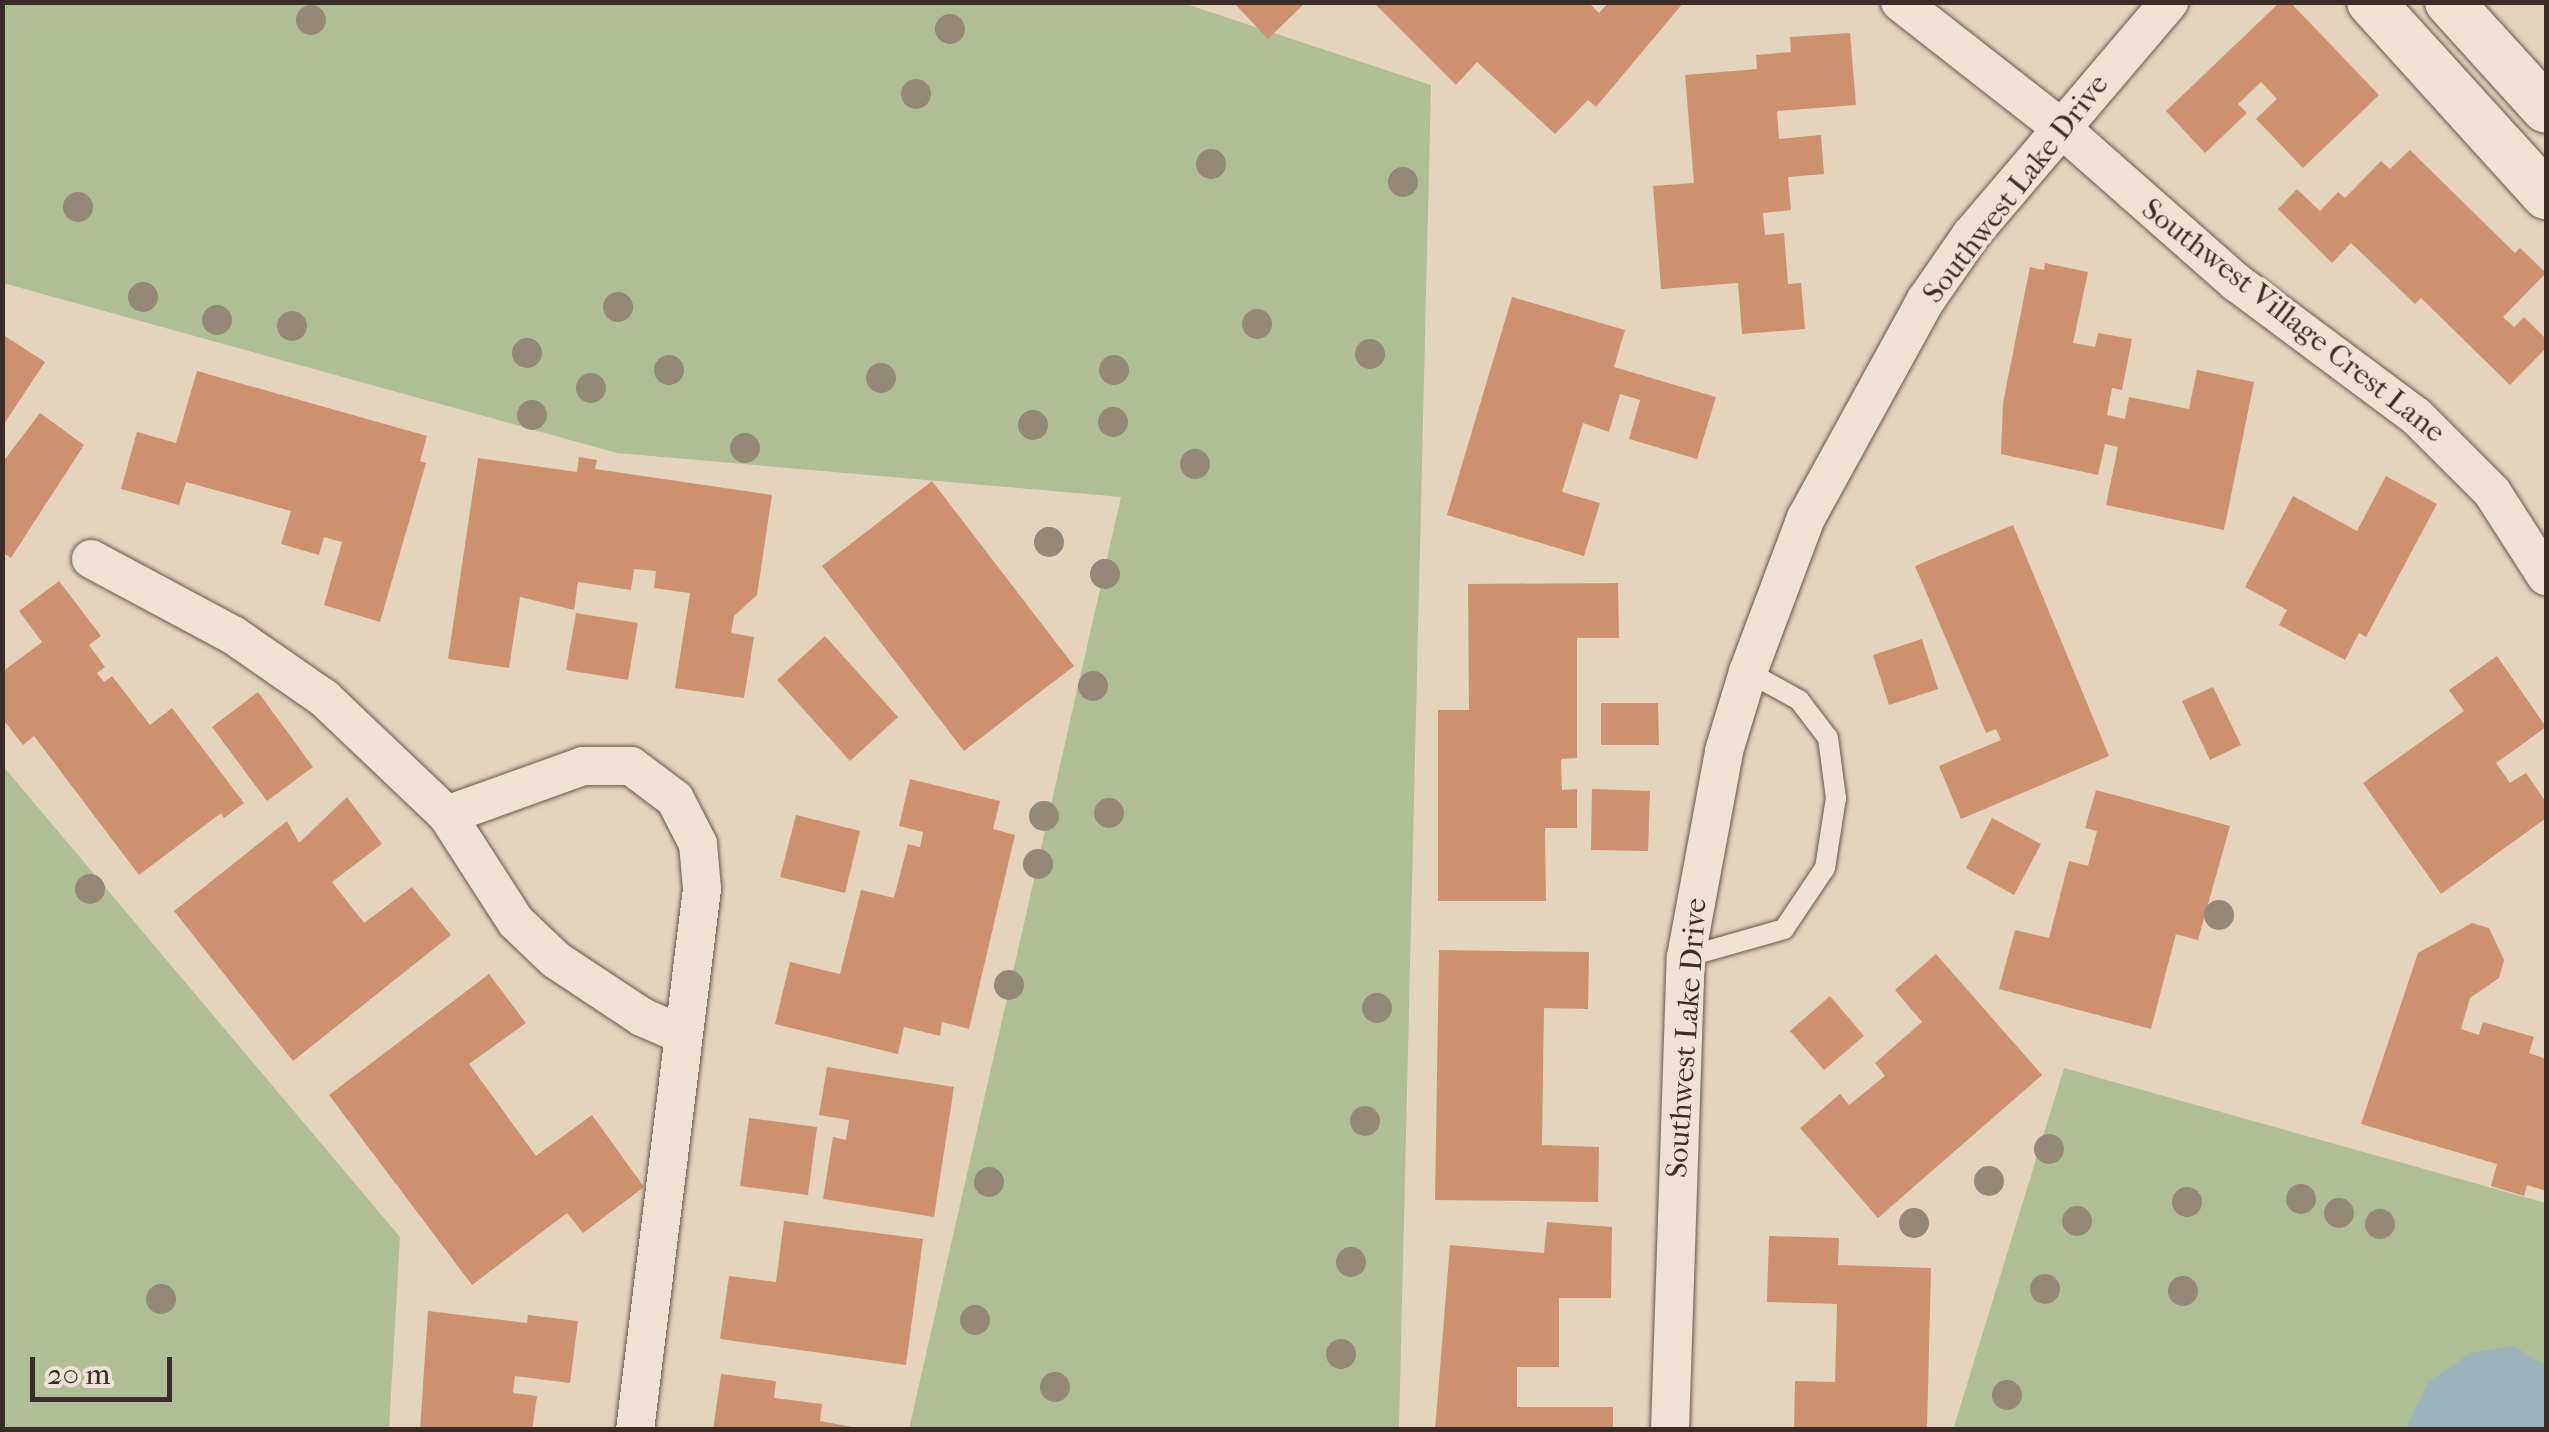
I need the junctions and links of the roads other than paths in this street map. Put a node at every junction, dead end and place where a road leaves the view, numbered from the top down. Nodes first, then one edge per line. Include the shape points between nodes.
1 (1900, 2) edge
2 (2170, 2) edge
3 (2371, 2) edge
4 (2449, 2) edge
5 (2546, 109) edge
6 (2060, 127) junction
7 (2546, 195) edge
8 (91, 559) dead end
9 (2546, 576) edge
10 (1748, 672) junction
11 (447, 815) junction
12 (1686, 957) junction
13 (683, 1035) junction
14 (635, 1430) edge
15 (1670, 1430) edge

1 - 6 street, Southwest Village Crest Lane
2 - 6 street, Southwest Lake Drive
3 - 7 street
4 - 5 street
6 - 9 street, Southwest Village Crest Lane via 2236,282 2458,452
6 - 10 street, Southwest Lake Drive via 1971,236 1882,370 1806,518
8 - 11 street via 217,626 324,698
10 - 12 street, Southwest Lake Drive via 1717,786
10 - 12 lane via 1799,700 1828,738 1836,798 1825,868 1784,929
11 - 13 street via 516,922 556,960
11 - 13 street via 582,766 630,766 676,799 698,844 702,889
12 - 15 street, Southwest Lake Drive
13 - 14 street

